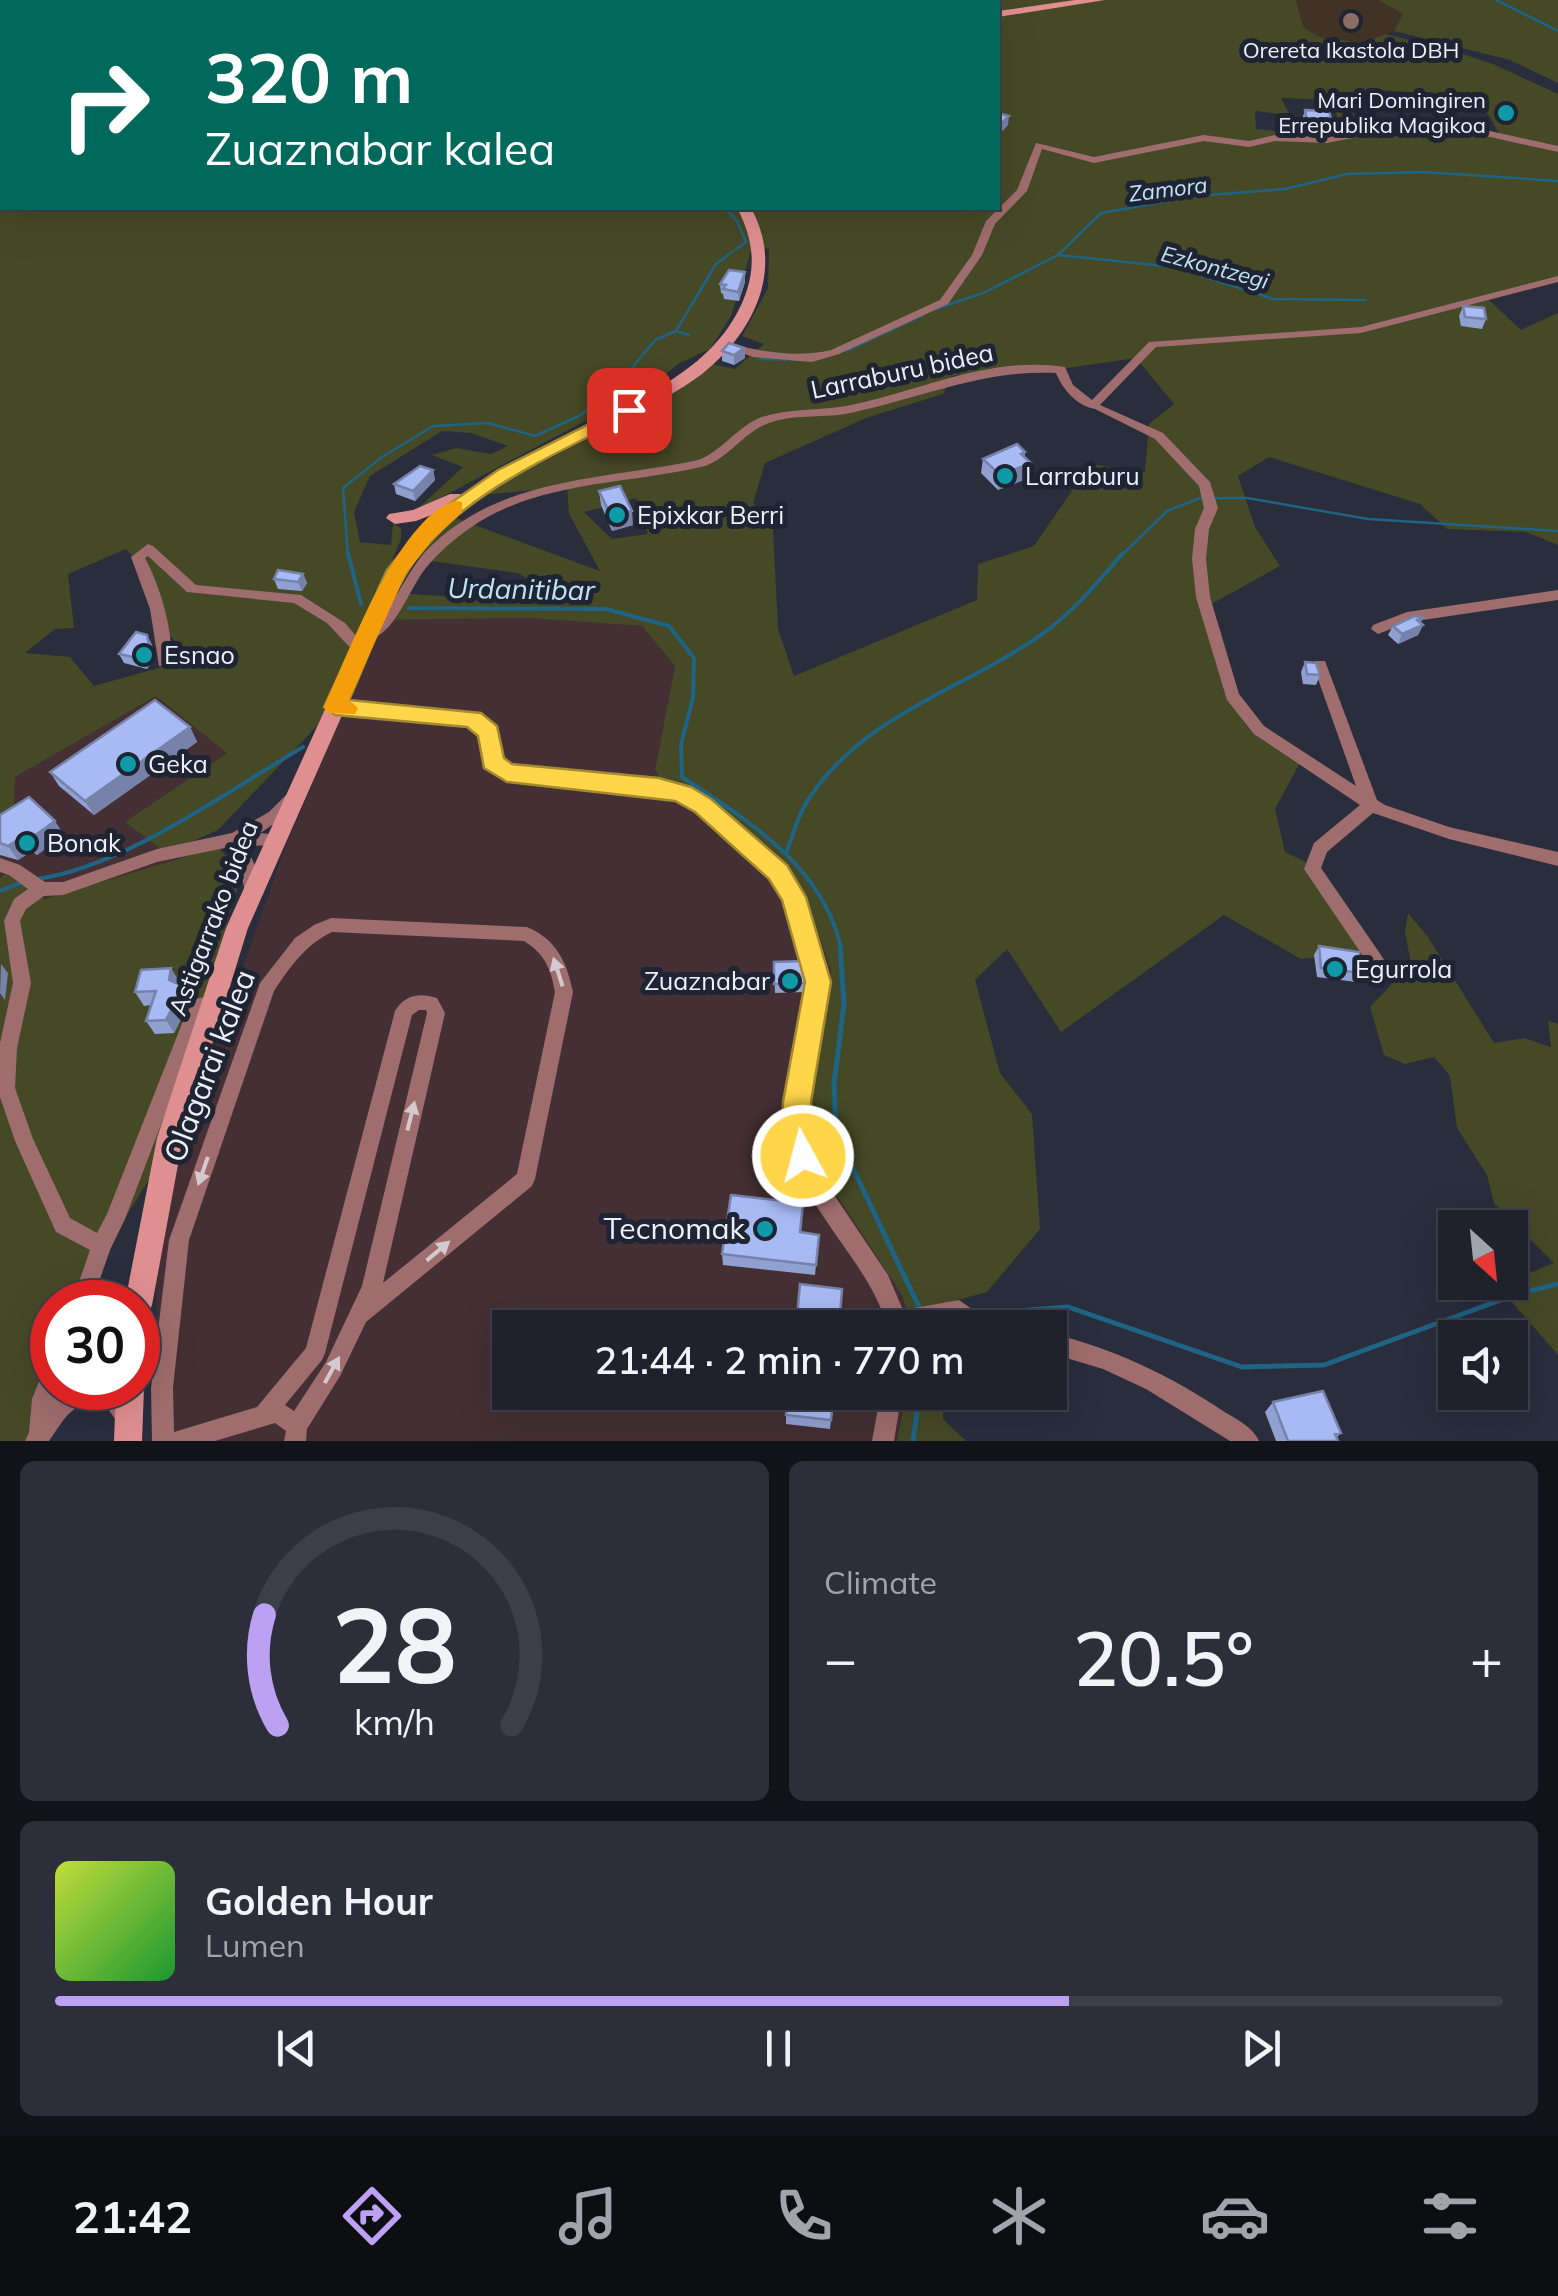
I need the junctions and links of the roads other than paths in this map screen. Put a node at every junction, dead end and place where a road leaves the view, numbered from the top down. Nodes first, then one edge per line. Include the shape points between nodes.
1 (1098, 0) edge
2 (1000, 14) edge
3 (1558, 149) edge
4 (745, 210) edge
5 (1558, 279) edge
6 (724, 345) junction
7 (1101, 409) dead end
8 (505, 474) junction
9 (458, 497) junction
10 (426, 523) junction
11 (401, 569) junction
12 (1558, 595) edge
13 (1378, 628) dead end
14 (364, 643) junction
15 (164, 662) dead end
16 (1320, 665) edge
17 (335, 707) junction
18 (292, 798) junction
19 (1371, 805) junction
20 (235, 840) junction
21 (274, 840) junction
22 (1558, 859) edge
23 (0, 865) edge
24 (33, 883) junction
25 (252, 891) junction
26 (1375, 960) dead end
27 (210, 1004) junction
28 (101, 1246) junction
29 (89, 1280) edge
30 (141, 1280) edge
31 (895, 1310) edge
32 (360, 1319) junction
33 (324, 1320) junction
34 (1067, 1348) edge
35 (42, 1410) edge
36 (58, 1410) edge
37 (889, 1410) edge
38 (265, 1413) junction
39 (296, 1433) edge
40 (38, 1437) edge
41 (162, 1441) edge
42 (179, 1441) edge
43 (883, 1441) edge
44 (1248, 1441) edge

1 - 2 main road
3 - 6 street via 1472,130 1378,130 1249,144 1204,138 1094,160 1039,145 1022,191 990,223 951,294 934,309 812,358
4 - 6 main road via 760,243 760,274
5 - 11 street, Larraburu bidea via 1362,330 1153,344 1093,406 1068,387 1061,370 1044,368 964,376 856,408 764,420 704,462 555,488 487,511
6 - 8 main road, Astigarrako bidea via 700,369
7 - 19 street via 1159,436 1205,485 1211,508 1202,529 1202,585 1237,705 1260,730
8 - 9 main road, Astigarrako bidea
8 - 10 main road, Astigarrako bidea
9 - 10 main road, Astigarrako bidea
9 - 11 main road via 395,518 406,528
10 - 11 main road, Astigarrako bidea
11 - 14 main road, Astigarrako bidea
11 - 14 street, Larraburu bidea via 386,624
12 - 13 street via 1407,617
14 - 15 street via 296,598 192,590 148,549 138,557 168,651
14 - 17 main road, Astigarrako bidea
16 - 19 street
17 - 18 main road, Astigarrako bidea
17 - 31 street via 465,717 485,726 507,773 682,794 784,880 818,982 797,1102 799,1143 815,1183
18 - 20 street
18 - 21 main road, Astigarrako bidea
19 - 22 street via 1439,830
19 - 26 street via 1320,848 1312,869
20 - 21 street
20 - 24 street via 121,866 72,886
20 - 25 street
21 - 25 main road, Astigarrako bidea
23 - 24 street
24 - 28 street via 12,920 22,983 6,1088 63,1225
25 - 27 main road, Astigarrako bidea
27 - 28 street via 201,1006 189,1027
27 - 30 main road, Astigarrako bidea via 170,1138
28 - 29 street
32 - 33 street via 338,1332
32 -> 33 street, Olagarai kalea via 436,1013 431,1003 416,1002 404,1011
39 -> 32 street, Olagarai kalea
32 -> 41 street, Olagarai kalea via 524,1180 564,992 560,966 545,943 527,934 331,925 290,952 266,988 178,1240
33 - 38 street, Olagarai kalea via 316,1353
34 - 44 street via 1139,1375
35 - 40 street
36 - 40 street
37 - 43 street
38 - 39 street via 281,1413
38 - 42 street

